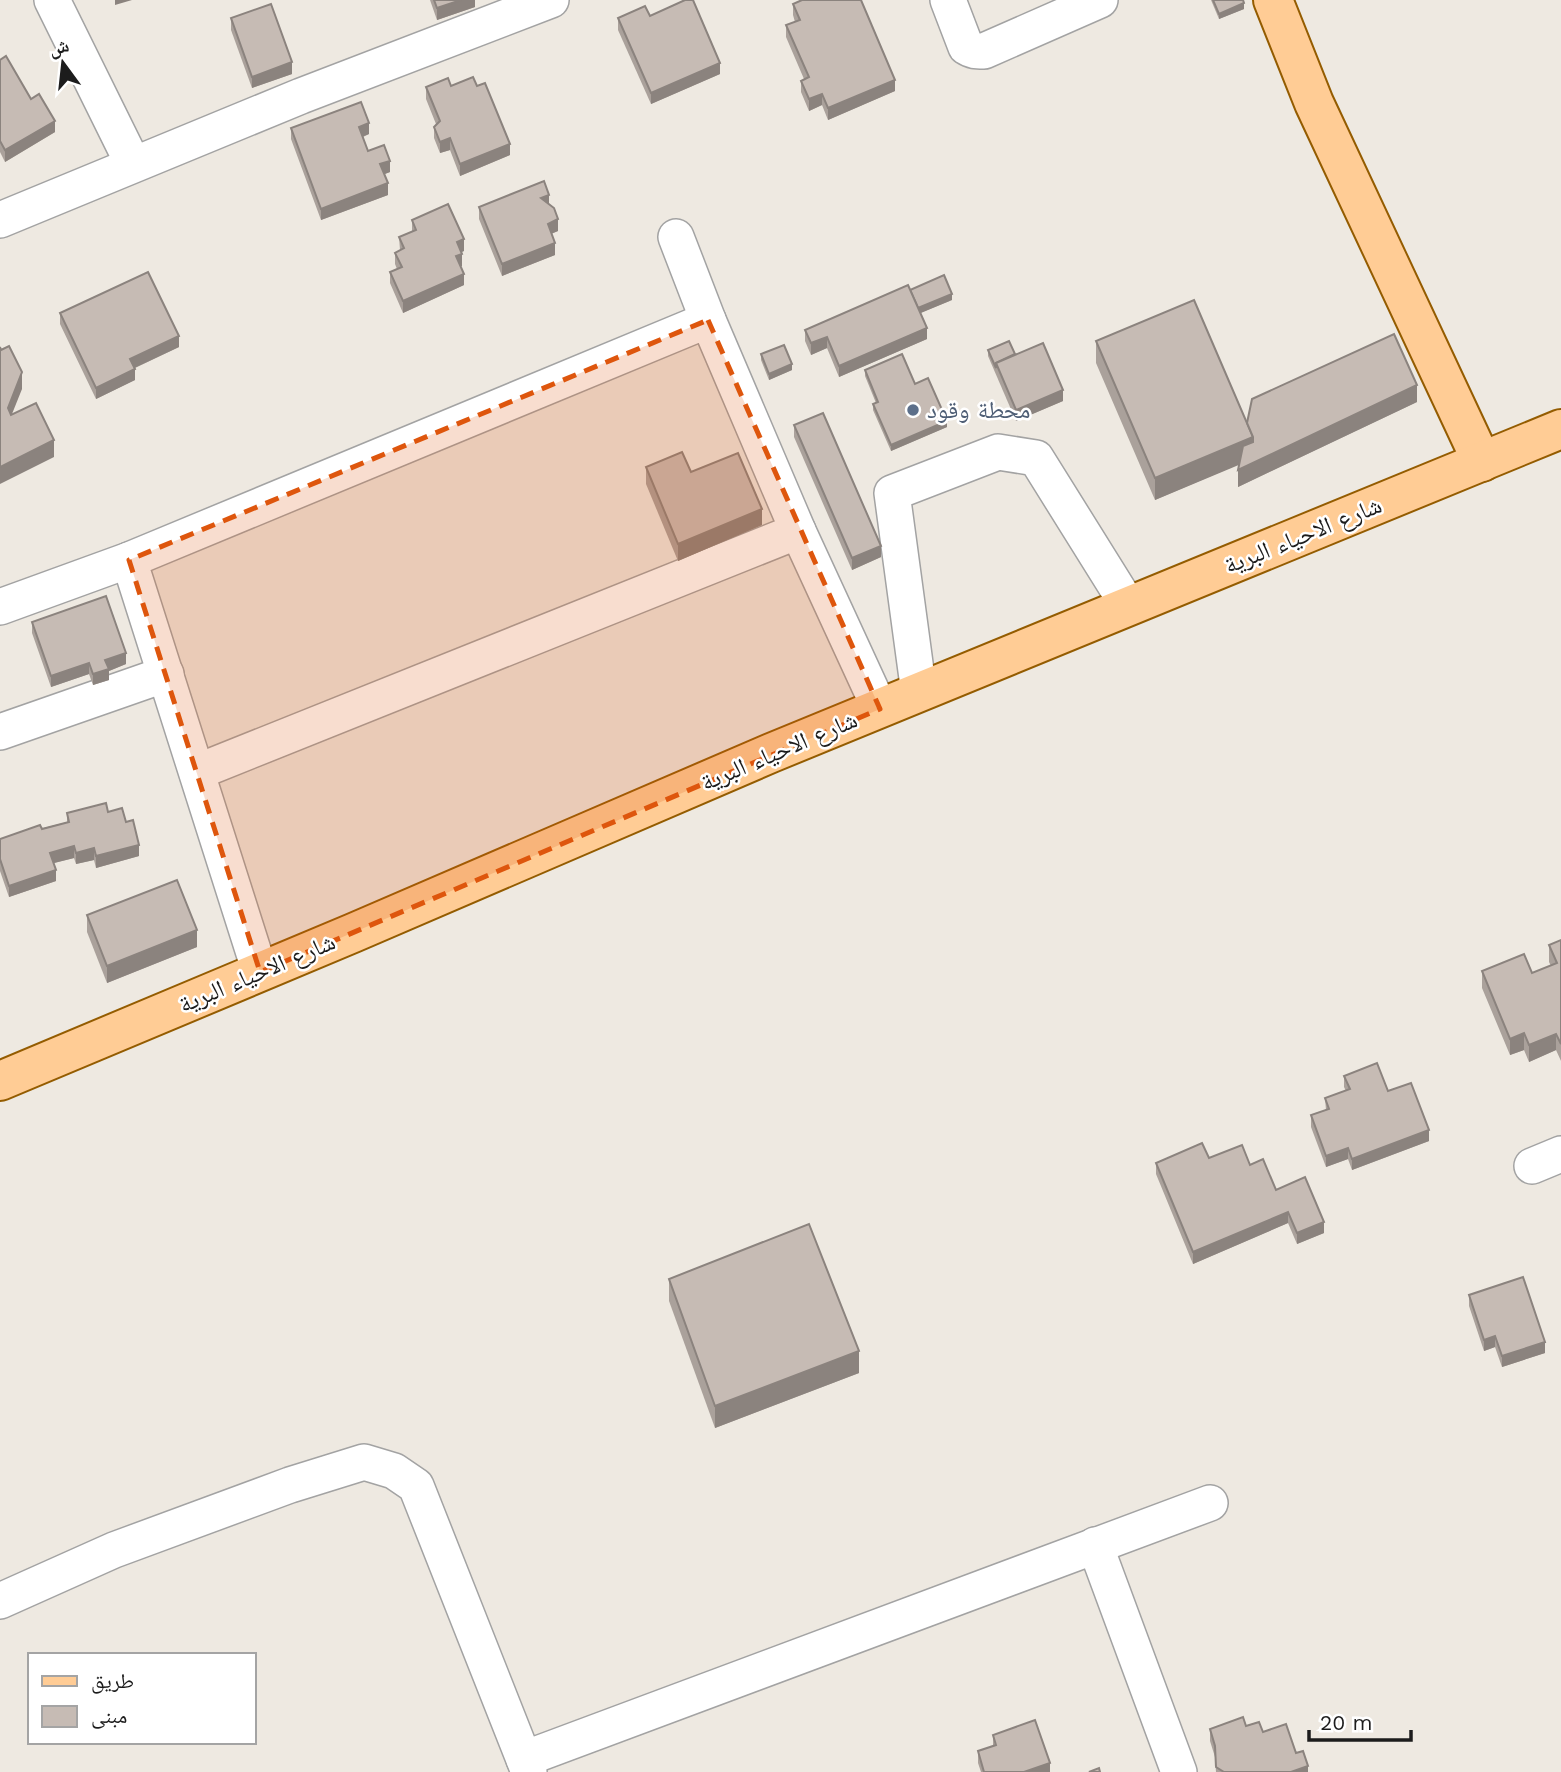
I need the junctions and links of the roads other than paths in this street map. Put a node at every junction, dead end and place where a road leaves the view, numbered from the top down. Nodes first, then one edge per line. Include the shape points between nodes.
1 (52, 0) edge
2 (551, 0) edge
3 (948, 0) edge
4 (1100, 0) edge
5 (1282, 2) edge
6 (133, 164) junction
7 (0, 220) edge
8 (676, 237) dead end
9 (708, 320) junction
10 (1561, 429) edge
11 (1482, 462) junction
12 (798, 531) junction
13 (130, 560) junction
14 (0, 607) edge
15 (1129, 607) junction
16 (166, 674) junction
17 (919, 693) junction
18 (880, 709) junction
19 (0, 732) edge
20 (197, 772) junction
21 (260, 972) junction
22 (0, 1081) edge
23 (1210, 1503) dead end
24 (1095, 1545) junction
25 (0, 1601) edge
26 (526, 1766) edge
27 (1179, 1772) edge

1 - 6 street
2 - 6 street
3 - 4 street via 971,51 984,51
5 - 11 main road via 1314,103
6 - 7 street
8 - 9 street
9 - 12 street
9 - 13 street
10 - 11 main road, شارع الاحياء البرية
11 - 15 main road, شارع الاحياء البرية
12 - 18 street
12 - 20 street
13 - 14 street
13 - 16 street
15 - 17 main road, شارع الاحياء البرية
15 - 17 street via 1036,458 998,452 892,493
16 - 19 street
16 - 20 street
17 - 18 main road, شارع الاحياء البرية
18 - 21 main road, شارع الاحياء البرية
20 - 21 street
21 - 22 main road, شارع الاحياء البرية
23 - 24 street
24 - 26 street
24 - 27 street
25 - 26 street via 114,1550 289,1485 364,1462 394,1471 416,1486

